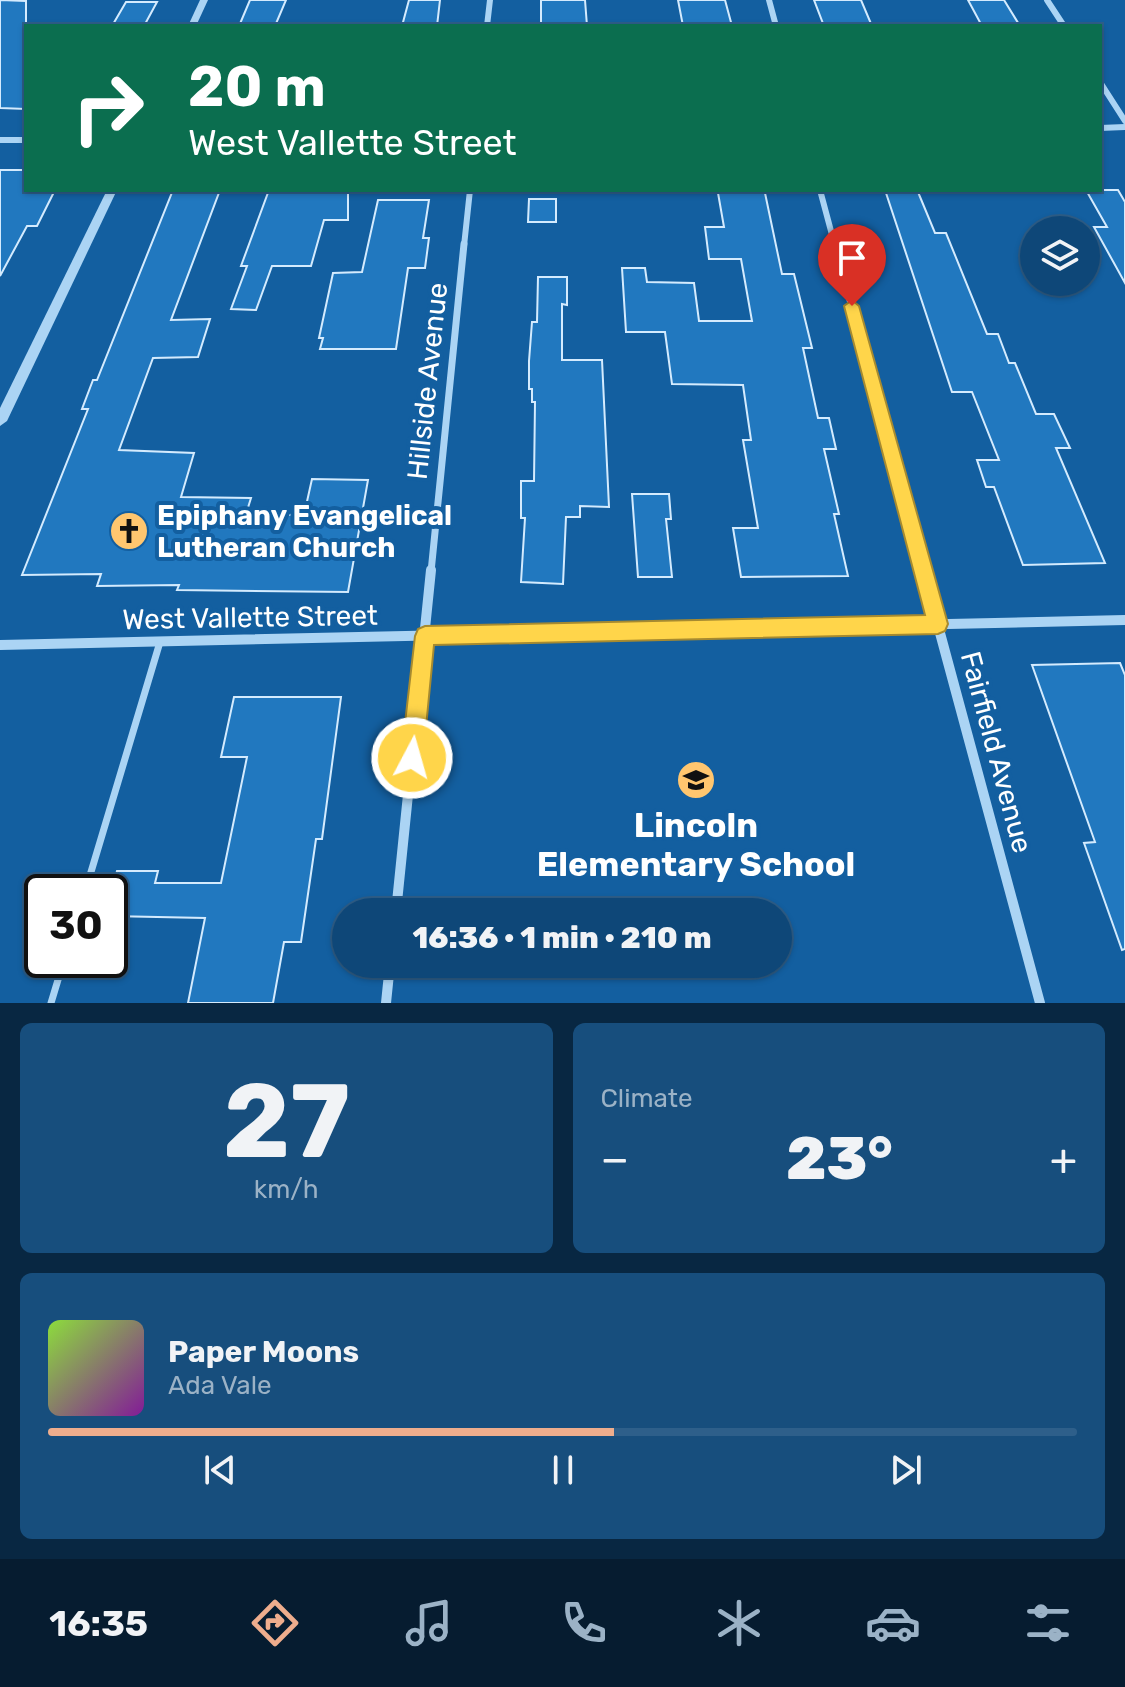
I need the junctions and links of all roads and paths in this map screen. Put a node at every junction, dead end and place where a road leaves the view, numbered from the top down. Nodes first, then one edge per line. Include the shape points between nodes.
1 (204, 0) edge
2 (490, 0) edge
3 (769, 0) edge
4 (1047, 0) edge
5 (193, 24) edge
6 (487, 24) edge
7 (775, 24) edge
8 (1063, 24) edge
9 (1102, 85) edge
10 (1125, 121) edge
11 (1125, 127) edge
12 (1102, 128) edge
13 (0, 140) edge
14 (24, 140) edge
15 (111, 192) edge
16 (470, 192) edge
17 (821, 192) edge
18 (0, 421) edge
19 (1125, 620) edge
20 (938, 624) junction
21 (425, 636) junction
22 (160, 642) junction
23 (0, 645) edge
24 (90, 874) edge
25 (397, 898) edge
26 (59, 978) edge
27 (389, 978) edge
28 (51, 1003) edge
29 (386, 1003) edge
30 (1040, 1003) edge

1 - 5 street
2 - 6 street
3 - 7 street
4 - 8 street
9 - 10 street
11 - 12 street
13 - 14 street
15 - 18 street
16 - 21 street, Hillside Avenue
17 - 20 street, Fairfield Avenue
19 - 20 street, West Vallette Street
20 - 21 street, West Vallette Street
20 - 30 street, Fairfield Avenue
21 - 22 street, West Vallette Street
21 - 25 street, Hillside Avenue
22 - 23 street, West Vallette Street
22 - 24 lane
26 - 28 lane
27 - 29 street

